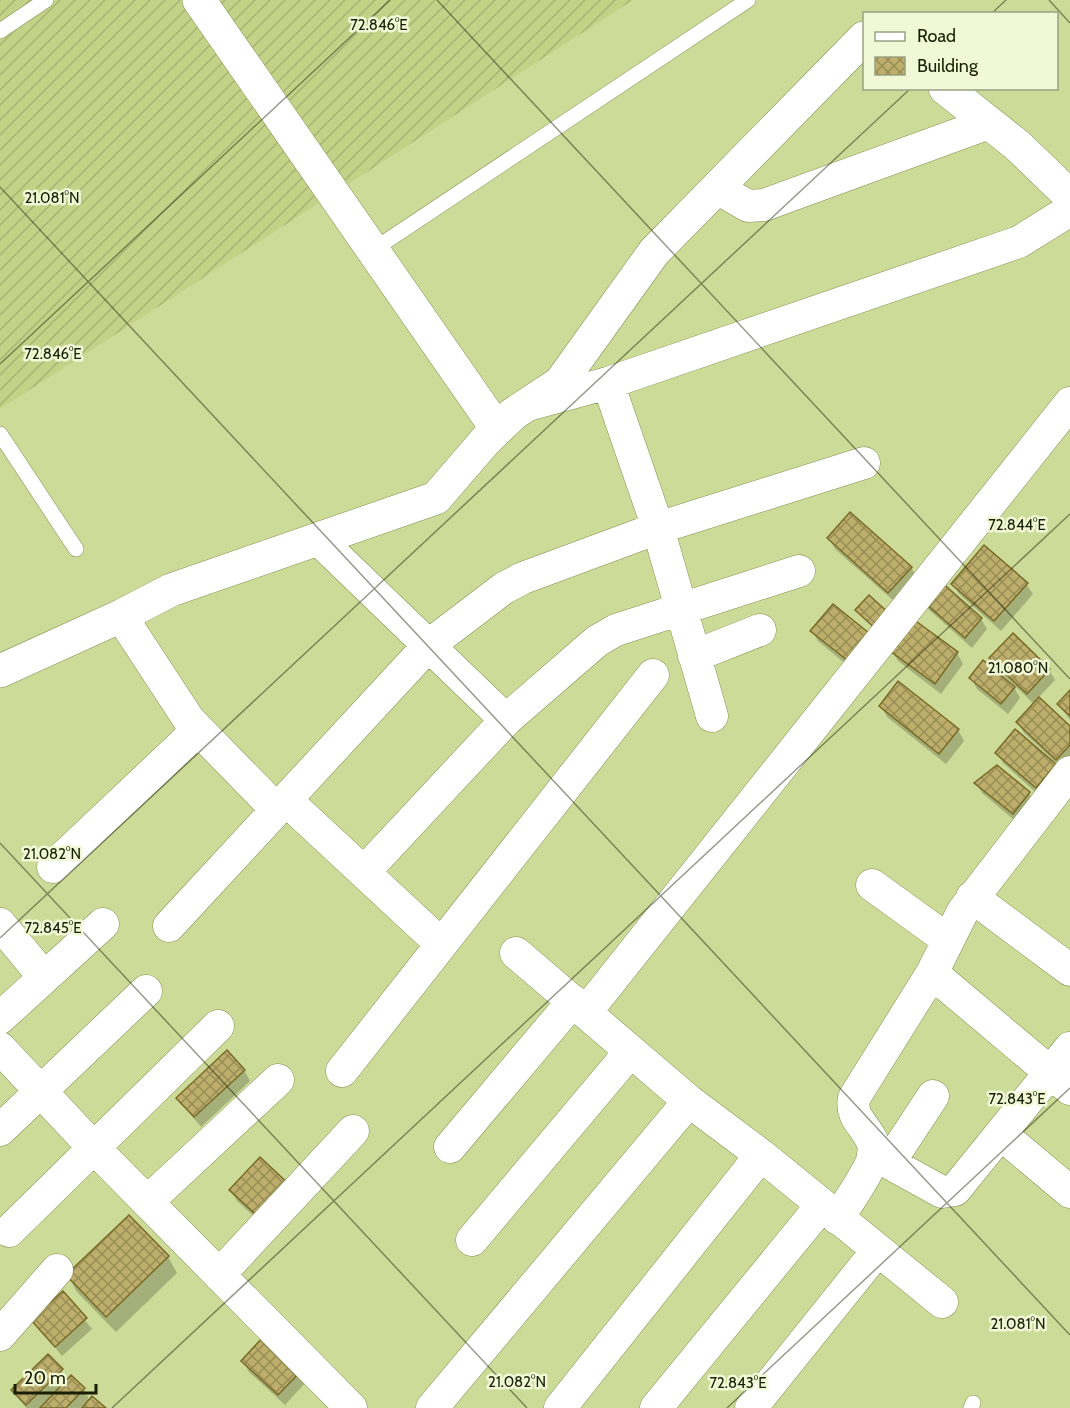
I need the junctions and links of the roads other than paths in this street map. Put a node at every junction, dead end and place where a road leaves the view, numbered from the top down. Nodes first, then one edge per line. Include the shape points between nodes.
1 (46, 0) edge
2 (199, 0) edge
3 (748, 0) edge
4 (0, 31) edge
5 (863, 39) edge
6 (947, 90) edge
7 (988, 123) junction
8 (717, 188) junction
9 (1070, 196) edge
10 (1070, 210) edge
11 (373, 250) junction
12 (608, 383) junction
13 (1070, 403) edge
14 (528, 405) junction
15 (497, 429) junction
16 (0, 434) edge
17 (864, 463) dead end
18 (658, 528) junction
19 (318, 539) junction
20 (76, 549) dead end
21 (800, 571) dead end
22 (680, 609) junction
23 (121, 616) junction
24 (760, 630) dead end
25 (429, 645) junction
26 (694, 656) junction
27 (0, 671) edge
28 (653, 675) dead end
29 (712, 716) dead end
30 (506, 720) junction
31 (198, 730) junction
32 (1070, 772) edge
33 (281, 805) junction
34 (53, 867) dead end
35 (364, 872) junction
36 (872, 885) dead end
37 (972, 897) junction
38 (0, 924) edge
39 (103, 924) dead end
40 (169, 926) dead end
41 (948, 940) junction
42 (441, 944) junction
43 (516, 953) dead end
44 (1070, 970) edge
45 (932, 973) junction
46 (44, 977) junction
47 (146, 992) dead end
48 (579, 1006) junction
49 (0, 1018) edge
50 (218, 1026) dead end
51 (0, 1048) edge
52 (1070, 1048) edge
53 (630, 1052) junction
54 (342, 1071) dead end
55 (278, 1080) dead end
56 (1060, 1081) edge
57 (40, 1091) junction
58 (933, 1096) dead end
59 (689, 1101) junction
60 (0, 1130) edge
61 (353, 1131) dead end
62 (1001, 1134) junction
63 (450, 1147) dead end
64 (93, 1148) junction
65 (761, 1155) junction
66 (881, 1158) junction
67 (1070, 1192) edge
68 (147, 1202) junction
69 (830, 1212) junction
70 (9, 1231) dead end
71 (472, 1240) dead end
72 (878, 1251) junction
73 (57, 1270) dead end
74 (219, 1275) junction
75 (942, 1302) dead end
76 (0, 1335) edge
77 (351, 1408) edge
78 (432, 1408) edge
79 (560, 1408) edge
80 (656, 1408) edge
81 (751, 1408) edge

1 - 4 lane
2 - 11 street
3 - 11 lane
5 - 8 street
6 - 7 street
7 - 8 street via 764,205 748,206
7 - 9 street
8 - 14 street via 654,252 560,383
10 - 12 street via 1019,242
11 - 15 street
12 - 14 street
12 - 18 street
13 - 48 street
14 - 15 street
15 - 19 street via 436,498
16 - 20 lane
17 - 18 street
18 - 22 street
18 - 25 street via 523,578
19 - 23 street via 171,590
19 - 25 street
21 - 22 street
22 - 26 street
22 - 30 street via 616,630 597,641
23 - 27 street
23 - 31 street
24 - 26 street
25 - 30 street
25 - 33 street
26 - 29 street
28 - 42 street
30 - 35 street
31 - 33 street
31 - 34 street
32 - 37 street
33 - 35 street
33 - 40 street
35 - 42 street
36 - 41 street
37 - 41 street
37 - 44 street
38 - 46 street
39 - 46 street
41 - 45 street
42 - 54 street
43 - 48 street
45 - 56 street
45 - 66 street via 854,1098 853,1112
46 - 49 street
47 - 57 street
48 - 53 street
48 - 63 street
50 - 64 street
51 - 57 street
52 - 56 street
53 - 59 street
53 - 71 street
55 - 68 street
56 - 62 street
57 - 60 street
57 - 64 street
58 - 66 street
59 - 65 street
59 - 78 street
61 - 74 street
62 - 66 street via 961,1185 949,1193
62 - 67 street
64 - 68 street
64 - 70 street
65 - 69 street
65 - 79 street
66 - 69 street
68 - 74 street
69 - 72 street
69 - 80 street
72 - 75 street
72 - 81 street
73 - 76 street
74 - 77 street

